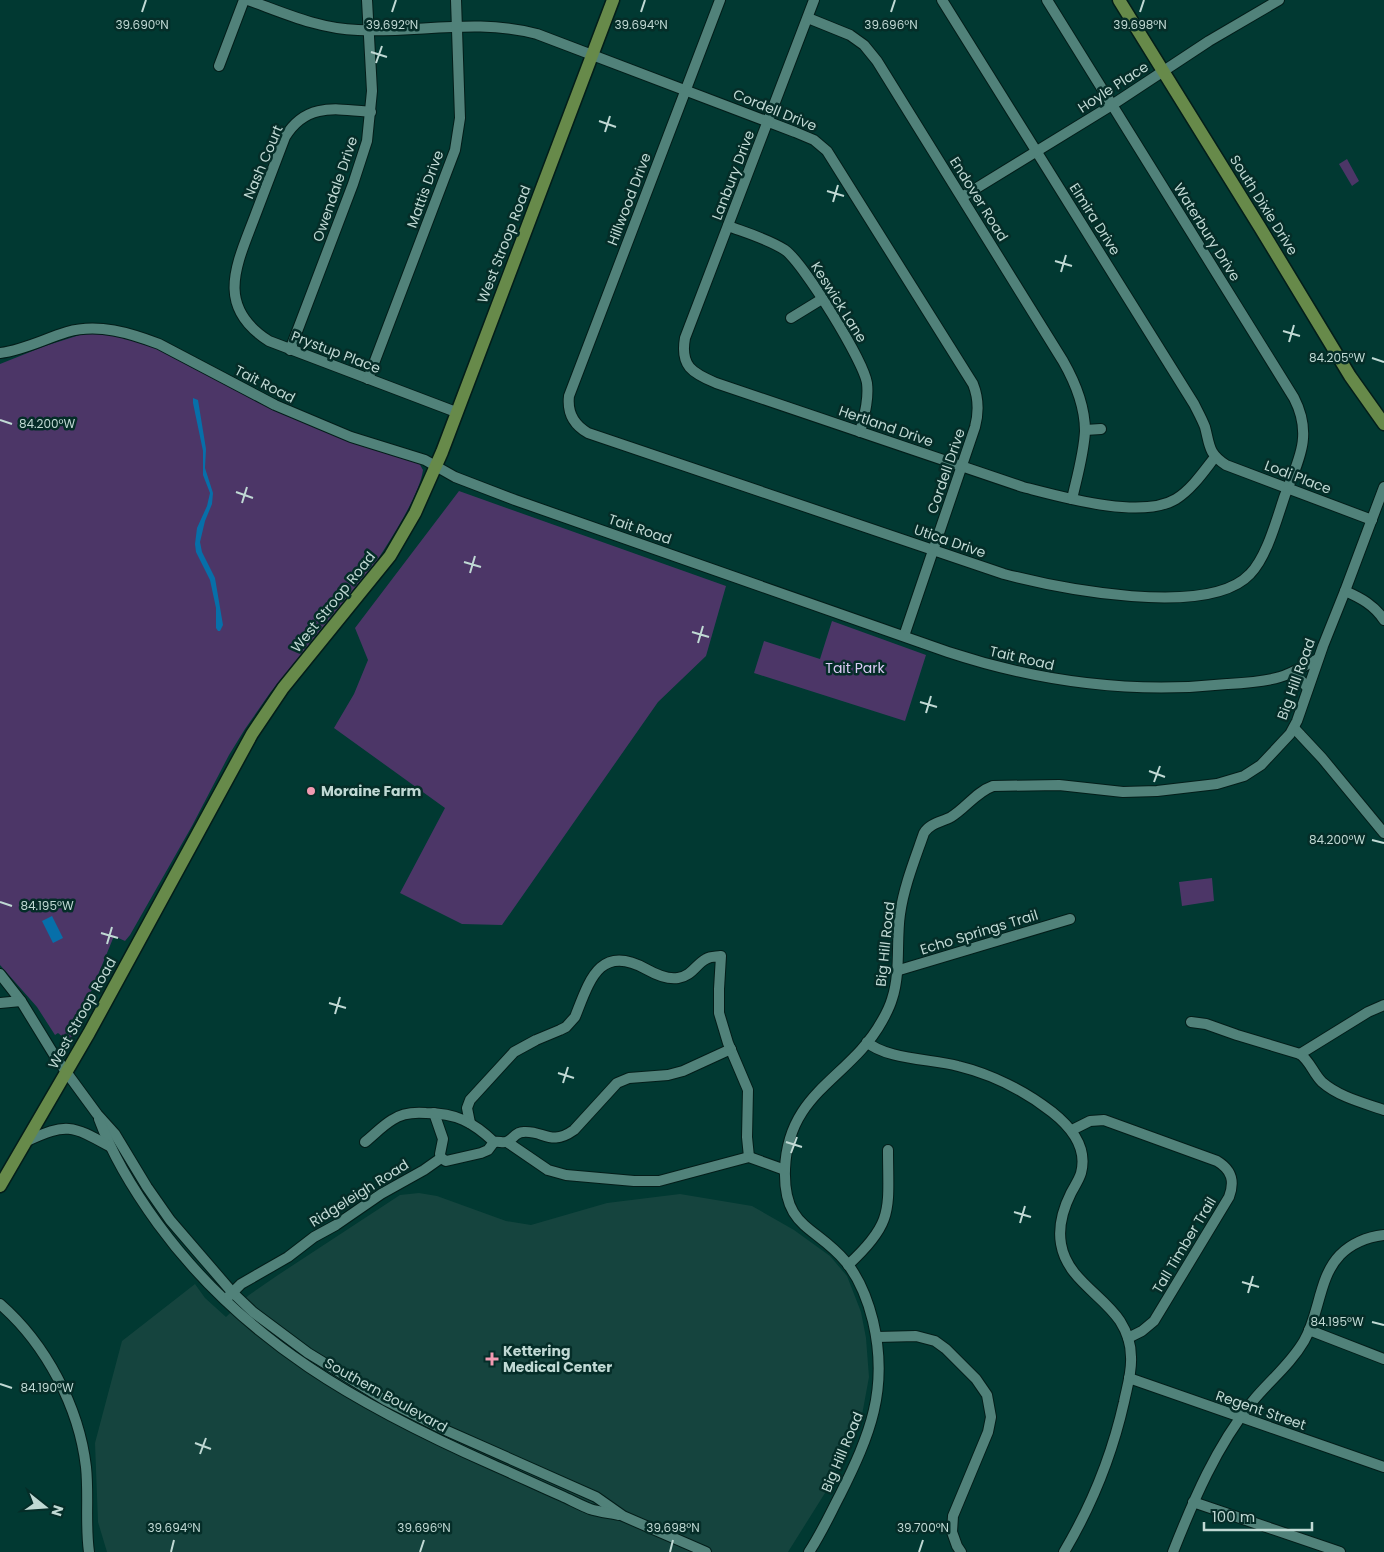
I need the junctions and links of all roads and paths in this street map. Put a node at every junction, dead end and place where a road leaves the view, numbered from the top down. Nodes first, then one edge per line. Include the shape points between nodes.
1 (246, 0) edge
2 (367, 0) edge
3 (456, 0) edge
4 (613, 0) edge
5 (720, 0) edge
6 (814, 0) edge
7 (942, 0) edge
8 (1047, 0) edge
9 (1119, 0) edge
10 (1279, 0) edge
11 (808, 18) junction
12 (457, 27) junction
13 (369, 30) junction
14 (592, 55) junction
15 (219, 66) dead end
16 (1164, 71) junction
17 (686, 90) junction
18 (1112, 105) junction
19 (371, 112) junction
20 (768, 121) junction
21 (1037, 152) junction
22 (962, 197) junction
23 (728, 226) junction
24 (234, 288) joint
25 (822, 300) junction
26 (791, 318) dead end
27 (290, 350) junction
28 (0, 353) edge
29 (686, 362) joint
30 (368, 379) junction
31 (568, 409) joint
32 (456, 412) junction
33 (1384, 424) edge
34 (1101, 429) dead end
35 (1085, 430) junction
36 (860, 432) junction
37 (1215, 457) junction
38 (436, 466) junction
39 (962, 466) junction
40 (1288, 488) junction
41 (1384, 488) edge
42 (1072, 499) junction
43 (1372, 520) junction
44 (933, 550) junction
45 (1345, 591) junction
46 (1384, 620) edge
47 (904, 636) junction
48 (1318, 659) junction
49 (1294, 673) junction
50 (1308, 688) junction
51 (1294, 728) junction
52 (1384, 833) edge
53 (1070, 919) dead end
54 (896, 971) junction
55 (0, 974) edge
56 (21, 1001) junction
57 (0, 1003) edge
58 (1384, 1005) edge
59 (1191, 1022) dead end
60 (867, 1042) junction
61 (731, 1049) junction
62 (1300, 1054) junction
63 (66, 1072) junction
64 (1384, 1110) edge
65 (434, 1113) junction
66 (97, 1114) junction
67 (470, 1123) junction
68 (1072, 1130) junction
69 (27, 1141) junction
70 (365, 1142) dead end
71 (494, 1142) junction
72 (507, 1142) junction
73 (109, 1146) junction
74 (888, 1150) dead end
75 (749, 1156) junction
76 (441, 1158) junction
77 (785, 1170) junction
78 (0, 1186) edge
79 (1384, 1235) edge
80 (848, 1265) junction
81 (232, 1292) junction
82 (225, 1301) junction
83 (0, 1304) edge
84 (1309, 1330) junction
85 (877, 1338) junction
86 (1128, 1338) junction
87 (1384, 1359) edge
88 (1129, 1378) junction
89 (1240, 1418) junction
90 (1384, 1467) edge
91 (1193, 1502) junction
92 (623, 1516) junction
93 (1066, 1551) edge
94 (89, 1552) edge
95 (706, 1552) edge
96 (809, 1552) edge
97 (961, 1552) edge
98 (1173, 1552) edge
99 (1340, 1552) edge

1 - 13 street, Cordell Drive via 309,23
1 - 15 street
2 - 13 street, Owendale Drive
3 - 12 street, Mattis Drive
4 - 14 main road, West Stroop Road
5 - 17 street, Hillwood Drive
6 - 11 street, Lanbury Drive
7 - 21 street, Elmira Drive
8 - 18 street, Waterbury Drive
9 - 16 main road, South Dixie Drive
10 - 16 street, Hoyle Place
11 - 20 street, Lanbury Drive
11 - 22 street, Endover Road via 840,30 864,45
12 - 13 street, Cordell Drive
12 - 14 street, Cordell Drive via 492,26 522,30
12 - 30 street, Mattis Drive via 460,118 455,150
13 - 19 street, Owendale Drive
14 - 17 street, Cordell Drive
14 - 32 main road, West Stroop Road
16 - 18 street, Hoyle Place
16 - 33 main road, South Dixie Drive via 1350,376
17 - 20 street, Cordell Drive
17 - 31 street, Hillwood Drive via 576,375
18 - 21 street, Hoyle Place
18 - 40 street, Waterbury Drive via 1298,407 1304,442
19 - 24 street, Nash Court via 324,109 305,115 289,130 240,253
19 - 27 street, Owendale Drive via 362,159
20 - 23 street, Lanbury Drive
20 - 39 street, Cordell Drive via 814,140 827,150 973,384 978,400 977,418
21 - 22 street, Hoyle Place
21 - 37 street, Elmira Drive via 1194,404
22 - 35 street, Endover Road via 1073,379
23 - 25 street, Keswick Lane via 787,252 799,264
23 - 29 street, Lanbury Drive via 686,338
24 - 27 street, Prystup Place via 240,310 254,330
25 - 26 street
25 - 36 street, Keswick Lane via 865,374 868,397
27 - 30 street, Prystup Place
28 - 38 street, Tait Road via 80,330 103,329 139,336 319,425
29 - 36 street, Hertland Drive via 698,376
30 - 32 street, Prystup Place
31 - 44 street, Utica Drive via 577,425 588,433
32 - 38 main road, West Stroop Road
34 - 35 street
35 - 42 street, Endover Road
36 - 39 street, Hertland Drive
37 - 40 street, Lodi Place
37 - 42 street, Hertland Drive via 1189,488 1165,504 1147,508 1127,507
38 - 47 street, Tait Road via 455,477 515,500
38 - 63 main road, West Stroop Road via 415,513 390,556 283,688 252,734
39 - 42 street, Hertland Drive via 1023,487
39 - 44 street, Cordell Drive
40 - 43 street, Lodi Place
40 - 44 street, Utica Drive via 1256,568 1242,582 1210,595 1136,596 1073,590 1004,574
41 - 43 street, Big Hill Road
43 - 45 street, Big Hill Road
44 - 47 street, Cordell Drive
45 - 46 street via 1365,600
45 - 48 street, Big Hill Road
47 - 49 street, Tait Road via 971,660 1107,686 1210,686 1268,680
48 - 49 street, Tait Road
48 - 50 street, Big Hill Road
49 - 50 street
50 - 51 street, Big Hill Road
51 - 52 street
51 - 54 street, Big Hill Road via 1271,756 1253,771 1217,784 1157,792 1059,785 1000,785 985,789 924,833 903,896
53 - 54 street, Echo Springs Trail
54 - 60 street, Big Hill Road via 892,1000
55 - 56 street, Southern Boulevard
56 - 57 street
56 - 63 street, Southern Boulevard
58 - 62 street
59 - 62 street
60 - 68 street via 891,1054 981,1073 1026,1094
60 - 77 street, Big Hill Road via 801,1112 788,1140
61 - 67 street via 719,1013 721,956 709,957 693,972 679,978 660,976 630,962 607,963 591,978 571,1022 514,1052 470,1100 467,1108
61 - 72 street via 668,1076 629,1078 617,1083 568,1135 554,1138 524,1131 514,1134
61 - 75 street via 748,1090
62 - 64 street via 1327,1086
63 - 66 street, Southern Boulevard
63 - 69 main road, West Stroop Road
65 - 67 street via 452,1115
65 - 70 street via 414,1112 393,1119
65 - 76 street via 443,1140
66 - 73 street, Southern Boulevard
66 - 81 street, Southern Boulevard via 115,1134 170,1220
67 - 71 street
68 - 86 street via 1081,1150 1082,1163 1080,1175 1063,1211 1062,1250 1077,1277 1112,1310
68 - 86 street, Tall Timber Trail via 1097,1120 1116,1124 1218,1161 1232,1176 1229,1198 1154,1321
69 - 73 street via 55,1129 66,1128
69 - 78 main road, West Stroop Road
71 - 72 street
71 - 76 street via 481,1153 446,1161
72 - 75 street via 555,1173 634,1182 673,1178
73 - 82 street, Southern Boulevard via 142,1201 182,1256
74 - 80 street via 889,1194 883,1224 870,1245
75 - 77 street
76 - 81 street, Ridgeleigh Road
77 - 80 street, Big Hill Road via 793,1214
79 - 84 street via 1363,1239 1334,1263 1324,1281
80 - 85 street, Big Hill Road via 870,1309
81 - 82 street, Ridgeleigh Road
81 - 92 street, Southern Boulevard via 308,1353 385,1400 596,1497
82 - 92 street, Southern Boulevard via 301,1363 389,1416 591,1509
83 - 94 street via 12,1314 48,1362 76,1420 86,1469
84 - 87 street
84 - 89 street via 1294,1356
85 - 96 street, Big Hill Road via 879,1383 874,1416 844,1487
85 - 97 street via 916,1336 935,1341 976,1379 987,1395 991,1417 988,1432 953,1516 952,1532
86 - 88 street via 1131,1356
88 - 89 street, Regent Street
88 - 93 street via 1110,1456
89 - 90 street, Regent Street
89 - 91 street via 1211,1464
91 - 98 street
91 - 99 street
92 - 95 street, Southern Boulevard

